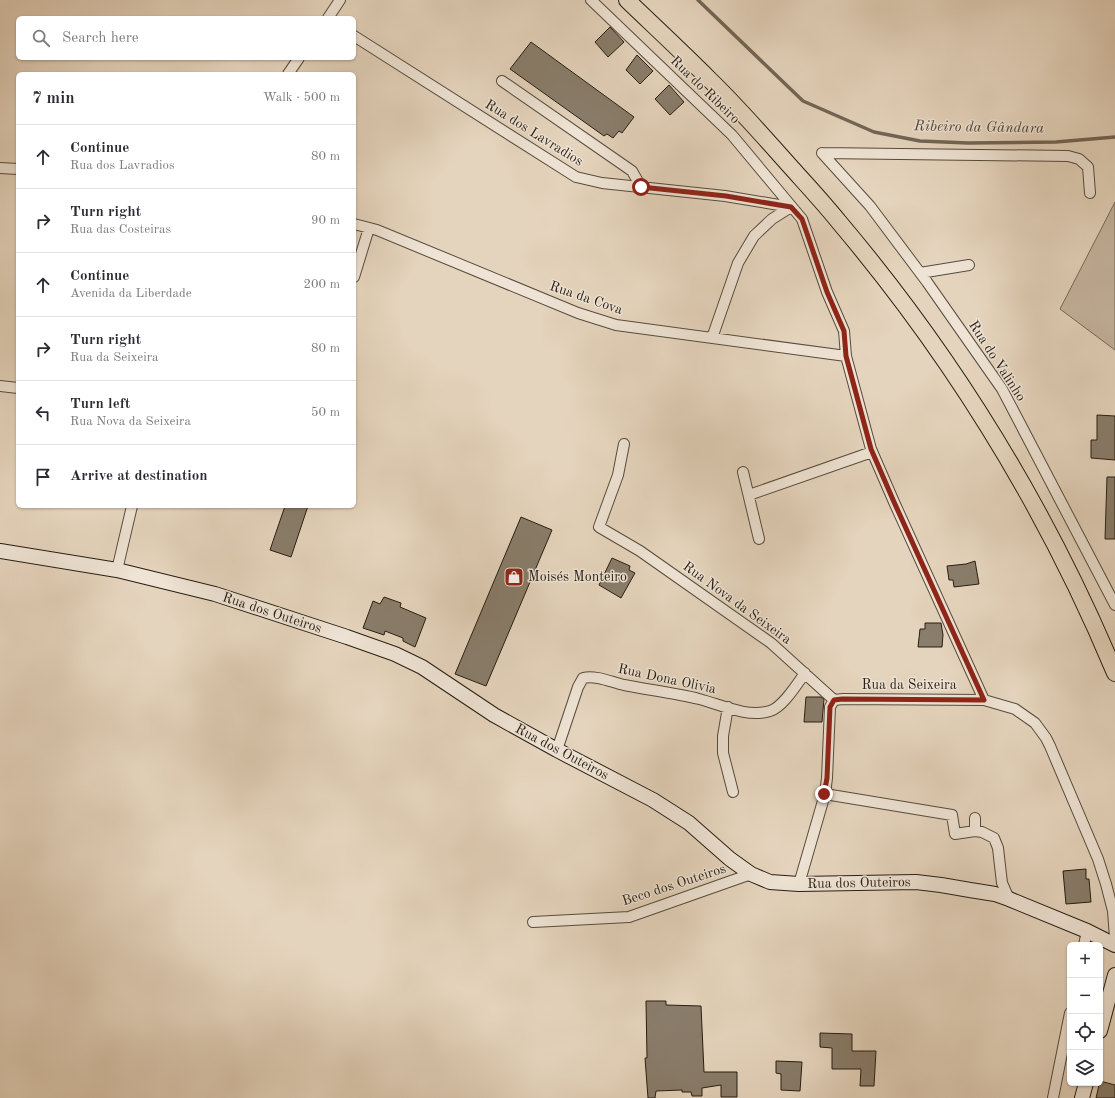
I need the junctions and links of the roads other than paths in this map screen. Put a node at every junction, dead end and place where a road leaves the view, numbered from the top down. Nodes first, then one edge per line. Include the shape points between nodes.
1 (340, 0) edge
2 (591, 0) edge
3 (626, 0) edge
4 (329, 16) edge
5 (356, 37) edge
6 (298, 60) edge
7 (289, 72) edge
8 (502, 81) dead end
9 (0, 168) edge
10 (16, 169) edge
11 (641, 187) junction
12 (1090, 193) dead end
13 (791, 207) junction
14 (356, 225) edge
15 (369, 228) junction
16 (969, 265) dead end
17 (356, 270) edge
18 (920, 273) junction
19 (712, 338) junction
20 (846, 356) junction
21 (0, 386) edge
22 (16, 388) edge
23 (624, 444) dead end
24 (872, 452) junction
25 (743, 472) dead end
26 (748, 495) junction
27 (132, 508) edge
28 (759, 539) dead end
29 (0, 551) edge
30 (117, 570) junction
31 (1115, 605) edge
32 (805, 673) junction
33 (1115, 673) edge
34 (834, 700) junction
35 (984, 700) junction
36 (728, 707) junction
37 (557, 750) junction
38 (733, 792) dead end
39 (824, 794) junction
40 (975, 818) dead end
41 (975, 832) junction
42 (751, 874) junction
43 (799, 884) junction
44 (1009, 899) junction
45 (1114, 910) edge
46 (533, 922) dead end
47 (1087, 931) junction
48 (1115, 938) edge
49 (1085, 942) edge
50 (1115, 945) edge
51 (1115, 975) edge
52 (1070, 1014) edge
53 (1103, 1020) edge
54 (1085, 1086) edge
55 (1053, 1098) edge
56 (1082, 1098) edge

1 - 4 street
2 - 13 street, Rua do Ribeiro via 732,135
3 - 33 main road via 710,79 834,215 943,357 995,438 1037,511 1099,634
5 - 11 street, Rua dos Lavradios via 576,177
6 - 7 street
8 - 11 street via 632,171
9 - 10 street
11 - 13 street, Rua dos Lavradios via 726,196
12 - 18 street, Rua do Valinho via 1088,167 1079,159 1068,156 822,153 870,206
13 - 19 street via 772,219 754,236 738,263
13 - 20 street, Rua do Ribeiro via 802,219 827,292 844,331
14 - 15 street, Rua da Cova
15 - 17 street
15 - 19 street, Rua da Cova via 584,315 616,325
16 - 18 street
18 - 31 street, Rua do Valinho via 1002,389
19 - 20 street, Rua da Cova
20 - 24 street, Rua do Ribeiro
21 - 22 street
23 - 32 street, Rua Nova da Seixeira via 618,475 599,527 640,551 771,642
24 - 26 street
24 - 35 street, Rua do Ribeiro
25 - 26 street
26 - 28 street
27 - 30 street
29 - 30 street, Rua dos Outeiros
30 - 37 street, Rua dos Outeiros via 237,601 394,654 422,668 494,715
32 - 34 street, Rua Nova da Seixeira
32 - 36 street, Rua Dona Olivia via 788,697 772,710 754,713
34 - 35 street, Rua da Seixeira
34 - 39 street via 830,707
35 - 45 street, Rua da Seixeira via 1023,713 1035,723 1046,738 1096,853
36 - 37 street, Rua Dona Olivia via 596,678 583,678
36 - 38 street via 723,753
37 - 42 street, Rua dos Outeiros via 679,817
39 - 41 street via 952,815 955,834
39 - 43 street
40 - 41 street
41 - 44 street via 982,832 994,838 998,848 1002,883
42 - 43 street, Rua dos Outeiros via 770,882
42 - 46 street, Beco dos Outeiros via 629,917
43 - 44 street, Rua dos Outeiros via 916,882 941,884
44 - 47 street, Rua dos Outeiros
45 - 48 street, Rua da Seixeira
47 - 49 street
47 - 50 street, Rua dos Outeiros
51 - 53 street
52 - 55 street
54 - 56 street

